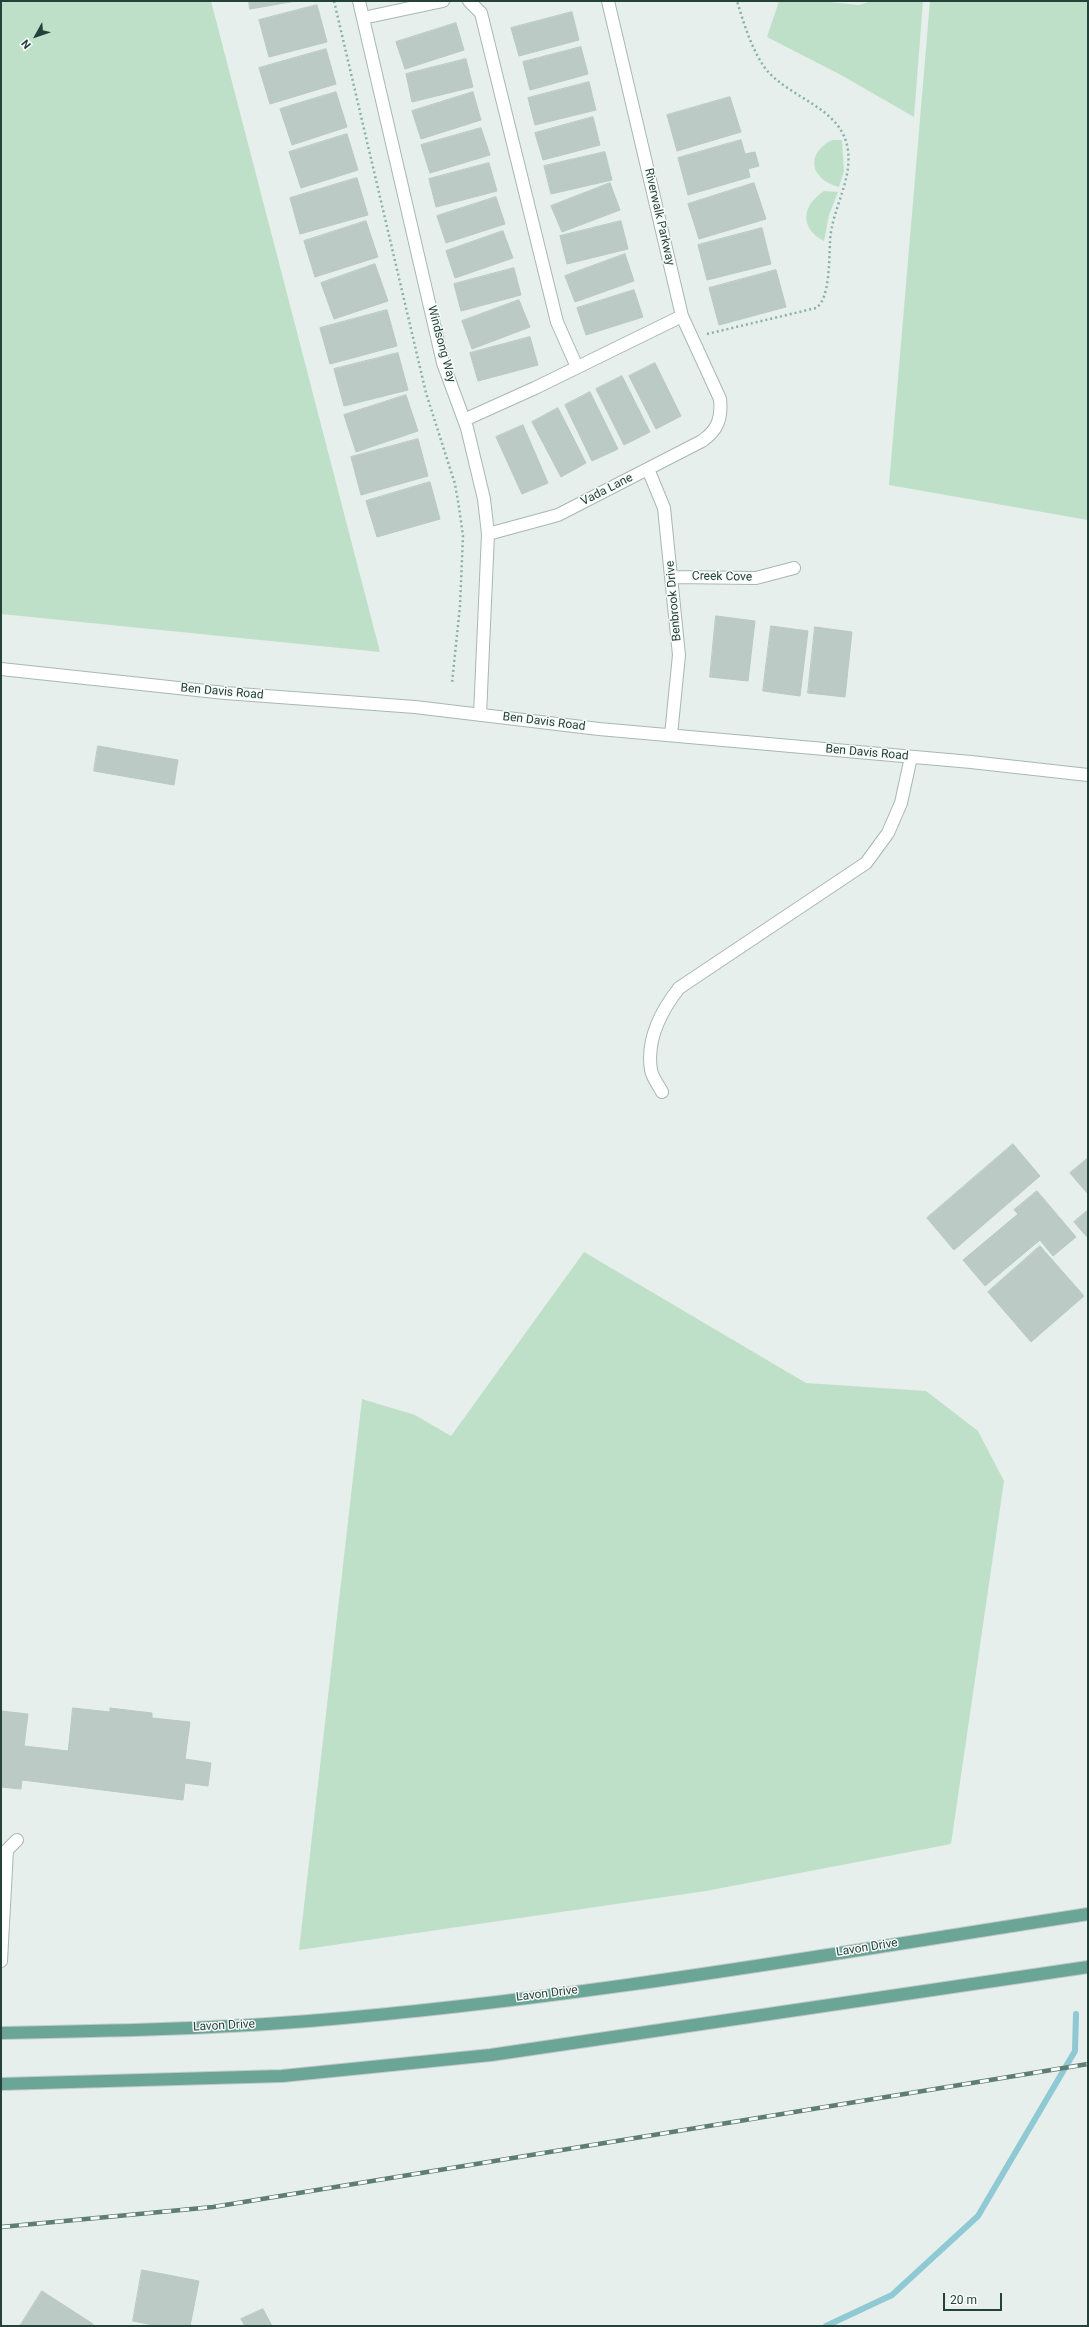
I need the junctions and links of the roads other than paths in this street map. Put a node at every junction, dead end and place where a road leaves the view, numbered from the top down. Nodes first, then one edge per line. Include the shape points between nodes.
1 (360, 1) edge
2 (443, 1) edge
3 (469, 1) edge
4 (608, 1) edge
5 (363, 18) junction
6 (682, 316) junction
7 (577, 367) junction
8 (464, 420) junction
9 (718, 428) joint
10 (648, 469) junction
11 (488, 534) junction
12 (794, 568) dead end
13 (672, 577) junction
14 (1, 669) edge
15 (480, 715) junction
16 (671, 735) junction
17 (911, 757) junction
18 (1088, 775) edge
19 (662, 1092) dead end
20 (17, 1840) dead end
21 (1088, 1914) edge
22 (1, 1961) edge
23 (1088, 1966) edge
24 (1, 2033) edge
25 (1, 2084) edge

1 - 5 street, Windsong Way
2 - 5 street
3 - 7 street via 481,13 557,322
4 - 6 street, Riverwalk Parkway
5 - 8 street, Windsong Way via 443,363
6 - 7 street
6 - 9 street, Riverwalk Parkway via 720,399
7 - 8 street
8 - 11 street, Windsong Way via 484,499
9 - 10 street, Vada Lane via 702,441
10 - 11 street, Vada Lane via 558,515
10 - 13 street, Benbrook Drive via 664,508
11 - 15 street, Windsong Way
12 - 13 street, Creek Cove via 756,578
13 - 16 street, Benbrook Drive via 679,654
14 - 15 street, Ben Davis Road via 225,693 415,707
15 - 16 street, Ben Davis Road
16 - 17 street, Ben Davis Road
17 - 18 street, Ben Davis Road
17 - 19 street via 901,803 888,833 866,863 679,988 662,1010 651,1042 651,1071
20 - 22 street via 7,1850
21 - 24 main road, Lavon Drive via 687,1976 491,2002 239,2026
23 - 25 main road via 491,2055 282,2076

